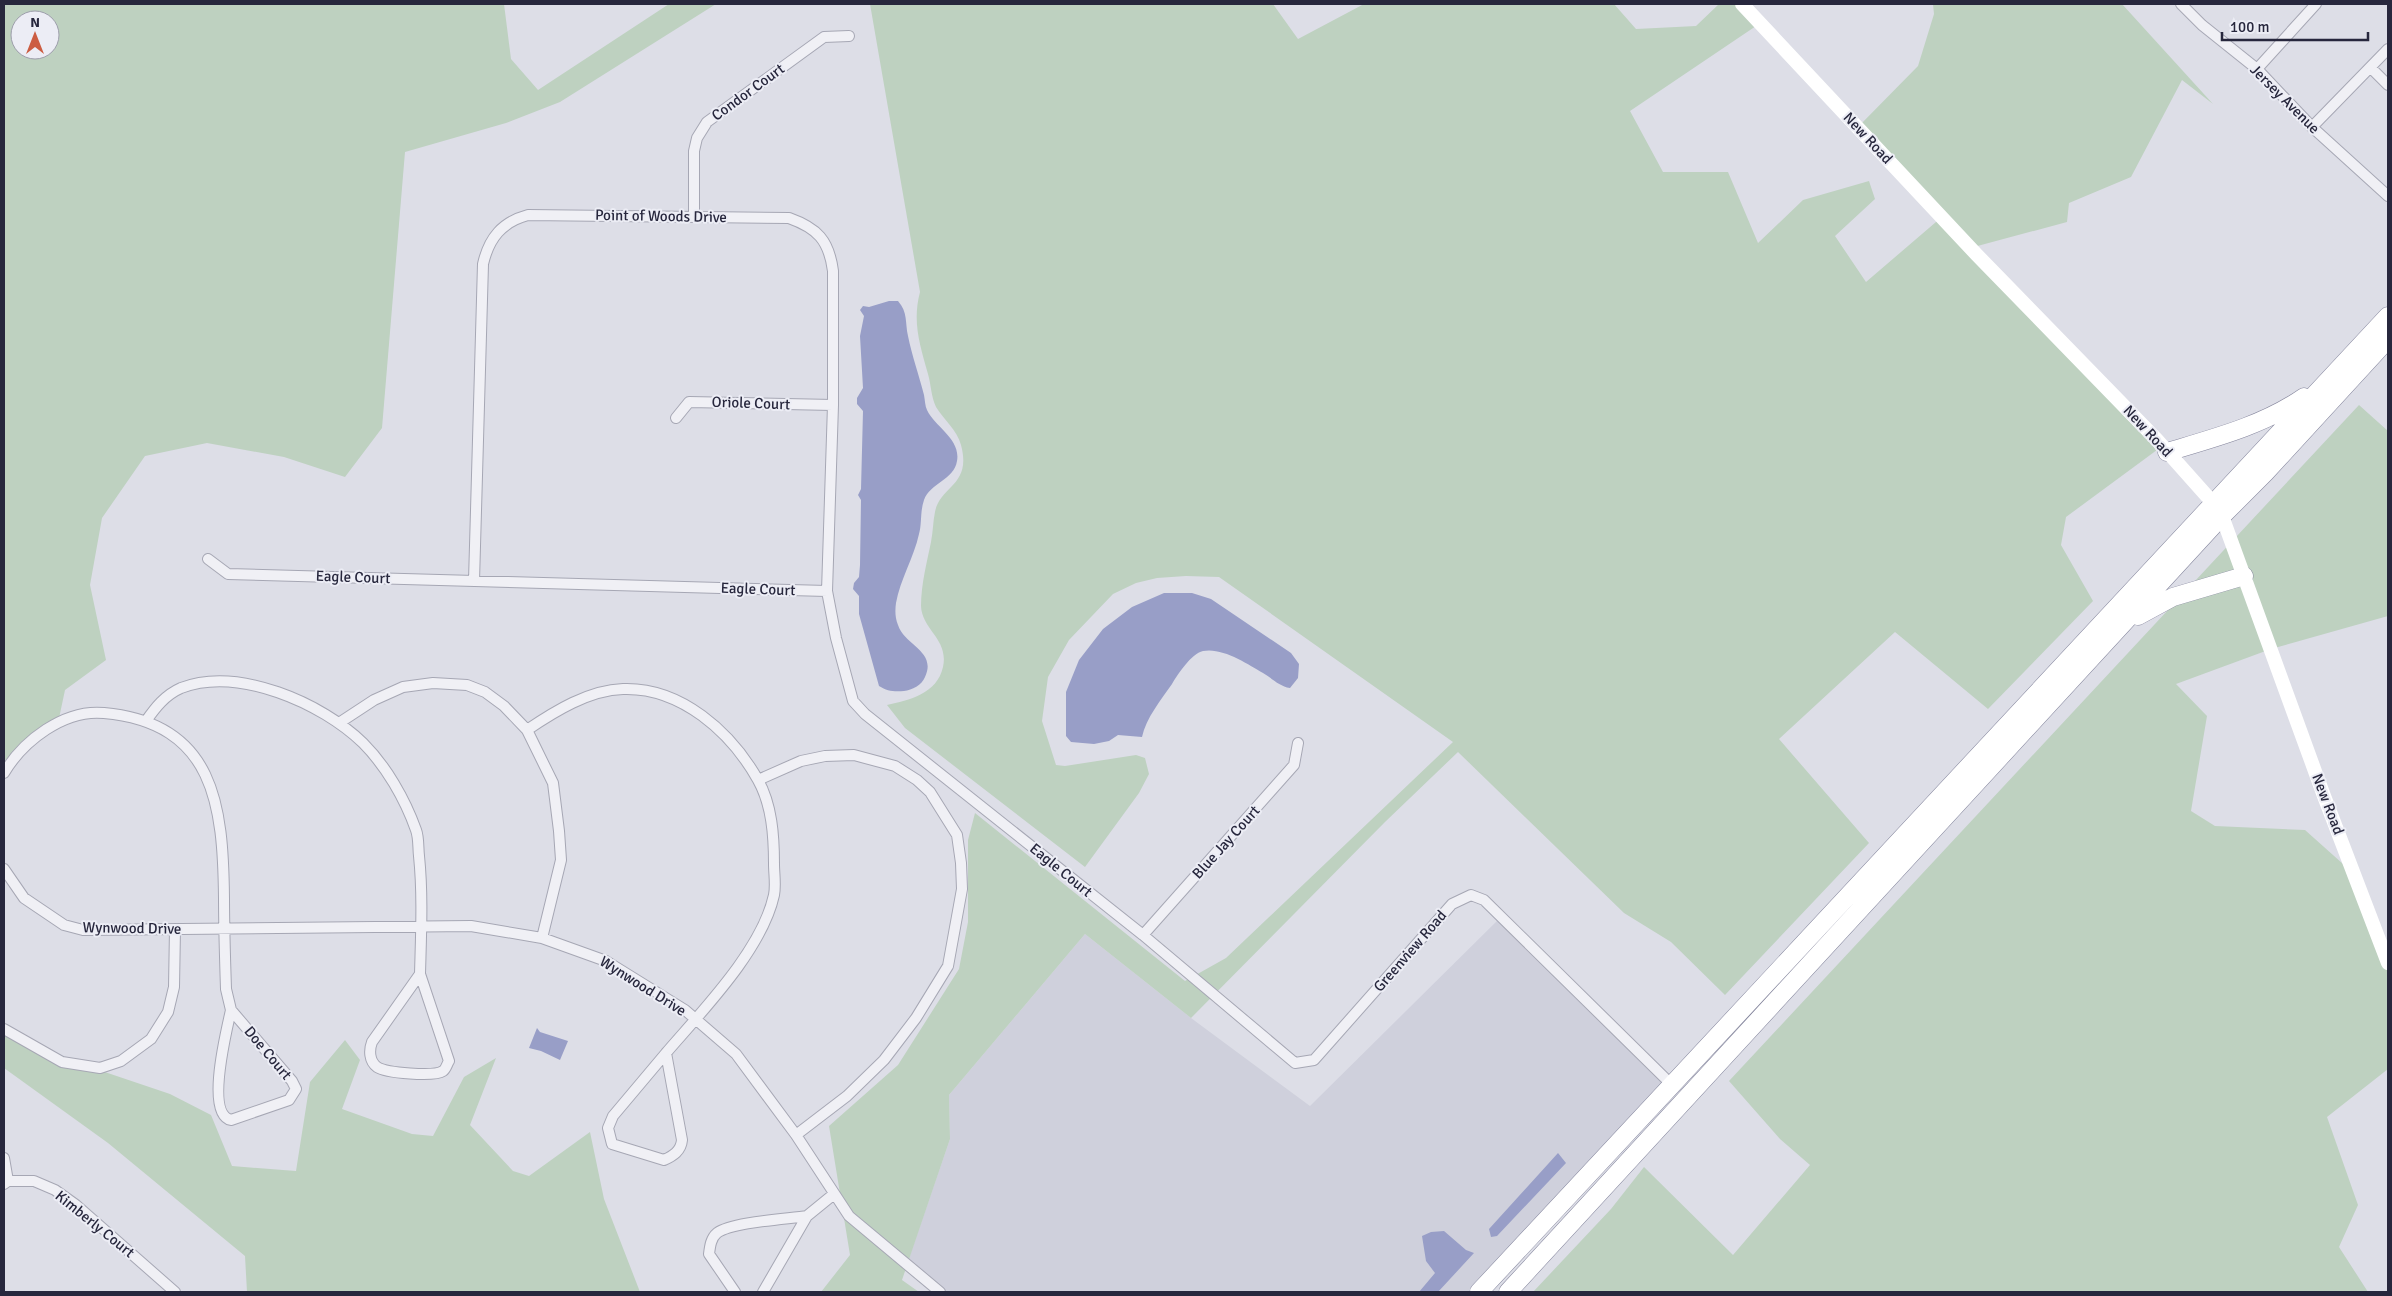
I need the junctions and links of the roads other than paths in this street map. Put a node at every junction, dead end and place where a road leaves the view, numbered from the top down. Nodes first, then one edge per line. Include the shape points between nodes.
1 (1742, 4) edge
2 (2181, 4) edge
3 (2316, 4) edge
4 (849, 36) dead end
5 (2388, 49) edge
6 (2371, 68) junction
7 (2258, 69) junction
8 (2388, 84) edge
9 (2312, 127) junction
10 (2388, 196) edge
11 (694, 217) junction
12 (2388, 316) edge
13 (2388, 339) edge
14 (2329, 379) junction
15 (833, 405) junction
16 (676, 418) dead end
17 (2167, 452) junction
18 (2218, 510) junction
19 (208, 559) dead end
20 (2244, 576) junction
21 (474, 581) junction
22 (827, 591) junction
23 (2114, 634) junction
24 (146, 721) junction
25 (339, 723) junction
26 (527, 730) junction
27 (1298, 743) dead end
28 (4, 773) edge
29 (758, 780) junction
30 (4, 869) edge
31 (421, 925) junction
32 (224, 928) junction
33 (175, 929) junction
34 (1143, 935) junction
35 (542, 938) junction
36 (2388, 963) edge
37 (420, 974) junction
38 (231, 1010) junction
39 (695, 1019) junction
40 (4, 1029) edge
41 (666, 1053) junction
42 (1672, 1085) junction
43 (796, 1135) junction
44 (4, 1158) edge
45 (6, 1183) edge
46 (834, 1194) junction
47 (807, 1216) junction
48 (1515, 1289) edge
49 (175, 1292) edge
50 (735, 1292) edge
51 (763, 1292) edge
52 (940, 1292) edge
53 (1480, 1292) edge

1 - 17 street, New Road
2 - 7 street, Jersey Avenue via 2202,25
3 - 7 street
4 - 11 street, Condor Court via 824,37 707,122 697,138 694,151
5 - 6 street
6 - 8 street
6 - 9 street
7 - 9 street, Jersey Avenue
9 - 10 street, Jersey Avenue
11 - 15 street, Point of Woods Drive via 789,218 817,231 831,255 833,271
11 - 21 street, Point of Woods Drive via 528,215 514,218 501,227 486,249
12 - 14 highway
13 - 18 highway
14 - 17 highway via 2275,415
14 - 18 highway
15 - 16 street, Oriole Court via 689,402
15 - 22 street, Point of Woods Drive
17 - 18 street, New Road
18 - 20 street, New Road
18 - 23 highway
18 - 42 highway
19 - 21 street, Eagle Court via 228,574
20 - 23 highway via 2173,597 2142,612
20 - 36 street, New Road
21 - 22 street, Eagle Court
22 - 34 street, Eagle Court via 853,701 865,714
23 - 48 highway
24 - 25 street via 157,705 181,688 210,682 238,684 290,696
24 - 28 street via 106,713 79,716 58,723 27,744
24 - 32 street via 180,741 203,768 213,789 224,853
25 - 26 street via 374,700 403,687 433,683 468,685 485,692
25 - 31 street via 364,744 392,780 416,831
26 - 29 street via 551,714 595,693 624,689 658,692 693,708 730,740
26 - 35 street via 553,783 559,831 561,860
27 - 34 street, Blue Jay Court via 1294,765
29 - 39 street via 774,837 774,894 750,950
29 - 43 street via 801,761 825,756 854,755 895,766 930,792 957,834 961,862 962,889 948,966 916,1018 884,1060 847,1096
30 - 33 street, Wynwood Drive via 24,898 64,925 96,931
31 - 32 street, Wynwood Drive
31 - 35 street, Wynwood Drive via 495,929
31 - 37 street
32 - 33 street, Wynwood Drive
32 - 38 street, Doe Court via 226,989
33 - 40 street via 174,987 168,1012 151,1038 121,1061 100,1068 62,1062
34 - 42 street, Greenview Road via 1288,1058 1304,1063 1314,1060 1452,904 1471,895 1479,897
35 - 39 street, Wynwood Drive via 606,960
37 - 37 street via 369,1050 377,1066 385,1070 434,1074 442,1071 449,1061
38 - 38 street, Doe Court via 218,1084 221,1112 231,1120 289,1100 296,1089
39 - 41 street
39 - 43 street, Wynwood Drive via 736,1054
41 - 41 street via 613,1116 608,1128 612,1144 664,1160 682,1146
42 - 53 highway
43 - 46 street, Wynwood Drive
44 - 45 street
45 - 49 street, Kimberly Court via 34,1181 55,1190
46 - 47 street
46 - 52 street, Wynwood Drive via 849,1216
47 - 50 street via 732,1226 717,1233 710,1242 709,1254
47 - 51 street

